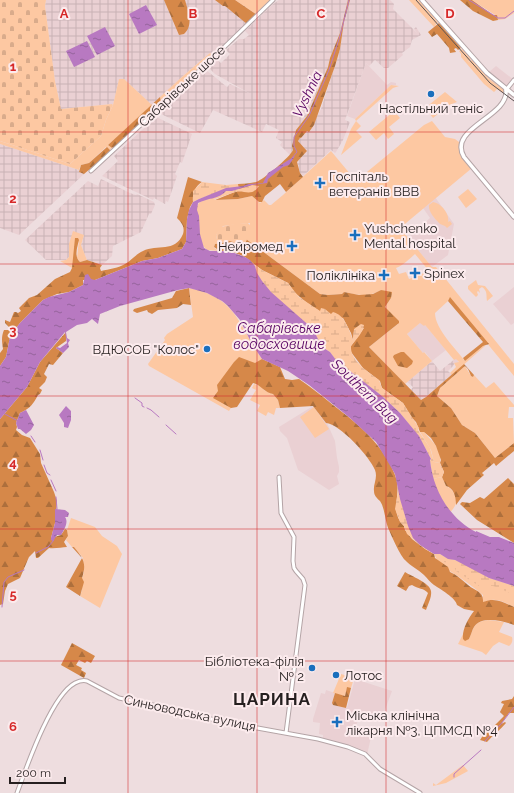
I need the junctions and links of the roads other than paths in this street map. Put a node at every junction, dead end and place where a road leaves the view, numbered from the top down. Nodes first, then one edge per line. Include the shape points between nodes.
1 (273, 0) edge
2 (422, 0) edge
3 (514, 80) edge
4 (506, 90) junction
5 (514, 95) edge
6 (91, 171) dead end
7 (514, 217) edge
8 (280, 477) dead end
9 (286, 733) junction
10 (17, 793) edge
11 (420, 793) edge

1 - 6 street, Сабарівське шосе
2 - 4 main road via 487,73
3 - 4 street
4 - 5 main road
4 - 7 main road via 502,104 467,134 461,148 464,157
8 - 9 street via 281,513 294,538 293,564 305,585
9 - 10 street, Синьоводська вулиця via 119,698 88,681 80,681 69,688 51,711
9 - 11 street, Синьоводська вулиця via 327,741 359,751 380,769

